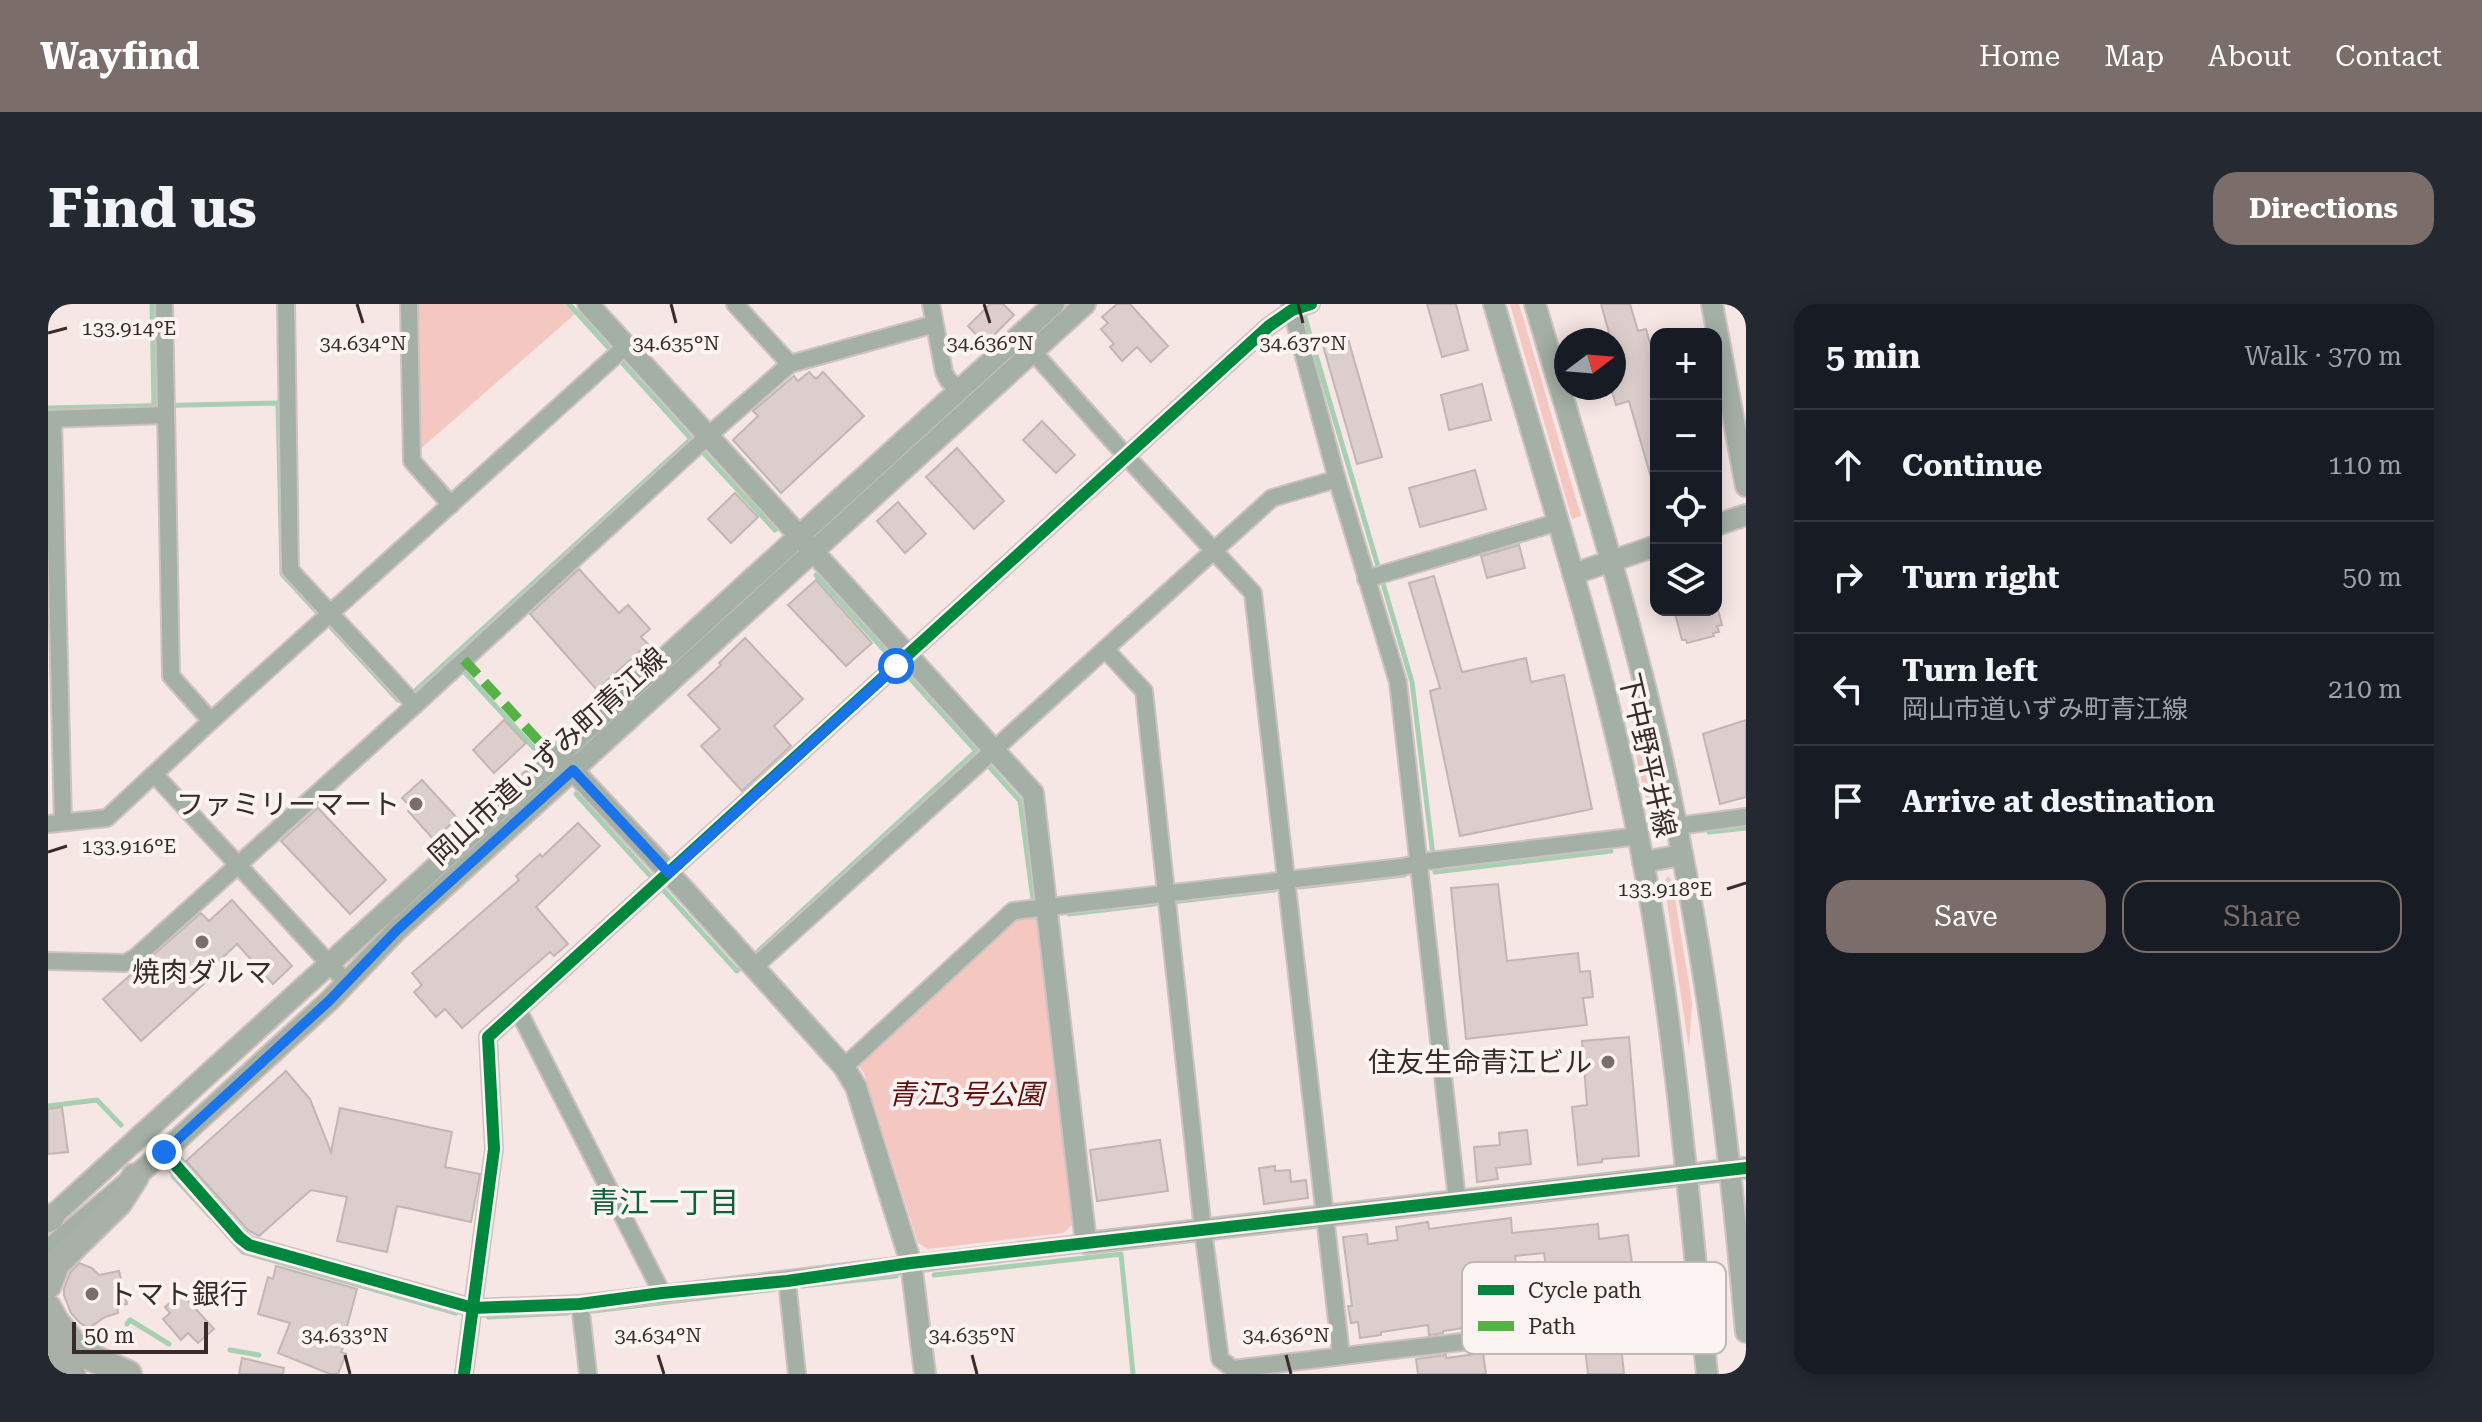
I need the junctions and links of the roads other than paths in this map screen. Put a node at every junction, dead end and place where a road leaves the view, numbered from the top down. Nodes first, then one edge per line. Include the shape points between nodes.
1 (164, 304) edge
2 (286, 304) edge
3 (409, 304) edge
4 (588, 304) edge
5 (735, 304) edge
6 (931, 304) edge
7 (1054, 304) edge
8 (1085, 304) edge
9 (1494, 304) edge
10 (1535, 304) edge
11 (1712, 304) edge
12 (1300, 306) edge
13 (934, 324) junction
14 (1026, 344) junction
15 (619, 352) junction
16 (790, 364) junction
17 (959, 389) junction
18 (165, 409) junction
19 (51, 419) edge
20 (701, 442) junction
21 (1127, 457) junction
22 (1337, 479) junction
23 (1746, 486) edge
24 (451, 505) junction
25 (1746, 515) edge
26 (1558, 522) junction
27 (1722, 523) edge
28 (800, 535) junction
29 (1650, 548) edge
30 (1215, 550) junction
31 (815, 551) junction
32 (1610, 561) junction
33 (1573, 574) junction
34 (1376, 576) junction
35 (326, 618) junction
36 (1105, 649) junction
37 (901, 661) junction
38 (415, 705) junction
39 (211, 721) junction
40 (986, 756) junction
41 (566, 763) junction
42 (155, 775) junction
43 (1746, 817) edge
44 (56, 823) edge
45 (1677, 826) junction
46 (1639, 836) junction
47 (1682, 855) junction
48 (1429, 862) junction
49 (1643, 862) junction
50 (238, 865) junction
51 (662, 880) junction
52 (1286, 880) junction
53 (1166, 899) junction
54 (1048, 907) junction
55 (48, 961) edge
56 (330, 964) junction
57 (749, 964) junction
58 (346, 982) junction
59 (518, 1010) junction
60 (844, 1067) junction
61 (164, 1152) junction
62 (1738, 1168) edge
63 (1686, 1174) junction
64 (135, 1177) junction
65 (1457, 1199) junction
66 (1324, 1216) junction
67 (49, 1219) edge
68 (1203, 1230) junction
69 (1086, 1243) junction
70 (48, 1250) edge
71 (1695, 1262) edge
72 (911, 1263) junction
73 (787, 1281) junction
74 (48, 1285) edge
75 (662, 1293) junction
76 (580, 1304) junction
77 (48, 1308) edge
78 (473, 1308) junction
79 (1746, 1332) edge
80 (48, 1338) edge
81 (1462, 1341) edge
82 (1705, 1354) edge
83 (1341, 1355) junction
84 (76, 1363) edge
85 (48, 1364) edge
86 (128, 1374) edge
87 (464, 1374) edge
88 (588, 1374) edge
89 (797, 1374) edge
90 (925, 1374) edge
91 (1707, 1374) edge

1 - 18 street
2 - 35 street via 290,570
3 - 24 street via 412,461
4 - 15 street
5 - 16 street
6 - 13 street
7 - 14 street, 岡山市道いずみ町青江線
8 - 14 street, 岡山市道いずみ町青江線
9 - 26 street, 下中野平井線
10 - 32 street, 下中野平井線
11 - 23 street
12 - 21 street via 1269,326
12 - 22 street
13 - 16 street
13 - 17 street via 944,372
14 - 17 street, 岡山市道いずみ町青江線
14 - 21 street
14 - 31 street, 岡山市道いずみ町青江線
15 - 20 street
15 - 24 street
16 - 20 street
17 - 28 street, 岡山市道いずみ町青江線
18 - 19 street
18 - 39 street via 171,676
19 - 44 street
20 - 28 street
20 - 38 street
21 - 30 street
21 - 37 street
22 - 30 street via 1272,498
22 - 34 street
24 - 35 street
25 - 27 street
26 - 33 street, 下中野平井線
26 - 34 street
28 - 31 street
28 - 41 street, 岡山市道いずみ町青江線
29 - 32 street
30 - 36 street
30 - 52 street via 1253,593
31 - 37 street
31 - 41 street, 岡山市道いずみ町青江線
32 - 33 street
32 - 45 street, 下中野平井線
33 - 46 street, 下中野平井線
34 - 48 street
35 - 38 street
35 - 39 street
36 - 40 street
36 - 53 street via 1144,691
37 - 40 street
37 - 51 street
38 - 50 street
39 - 42 street
40 - 54 street via 1033,793
40 - 57 street
41 - 51 street
41 - 56 street, 岡山市道いずみ町青江線
41 - 58 street, 岡山市道いずみ町青江線
42 - 44 street via 107,818
42 - 50 street
43 - 45 street
45 - 47 street, 下中野平井線
46 - 48 street
46 - 49 street, 下中野平井線
47 - 49 street
47 - 62 street, 下中野平井線
48 - 52 street
48 - 65 street
49 - 63 street, 下中野平井線 via 1666,994
50 - 55 street via 135,958 125,963
50 - 56 street
51 - 57 street
51 - 59 street
52 - 53 street
52 - 66 street
53 - 54 street
53 - 68 street
54 - 60 street via 1013,911
54 - 69 street
56 - 58 street
56 - 67 street, 岡山市道いずみ町青江線
57 - 60 street
58 - 61 street, 岡山市道いずみ町青江線
59 - 75 street
59 - 78 street via 488,1037 494,1149
60 - 72 street via 856,1087
61 - 64 street, 岡山市道いずみ町青江線
61 - 78 street via 249,1245
62 - 63 street
62 - 79 street, 下中野平井線
63 - 65 street
63 - 71 street, 下中野平井線
64 - 70 street, 岡山市道いずみ町青江線
64 - 74 highway via 119,1202 56,1264
65 - 66 street
66 - 68 street
66 - 83 street
68 - 69 street
68 - 83 street via 1220,1359 1233,1369
69 - 72 street
72 - 73 street
72 - 90 street
73 - 75 street
73 - 89 street
75 - 76 street
76 - 78 street
76 - 88 street
77 - 84 highway
78 - 87 street
80 - 84 highway
81 - 83 street
82 - 91 street, 下中野平井線
84 - 85 highway
84 - 86 highway

